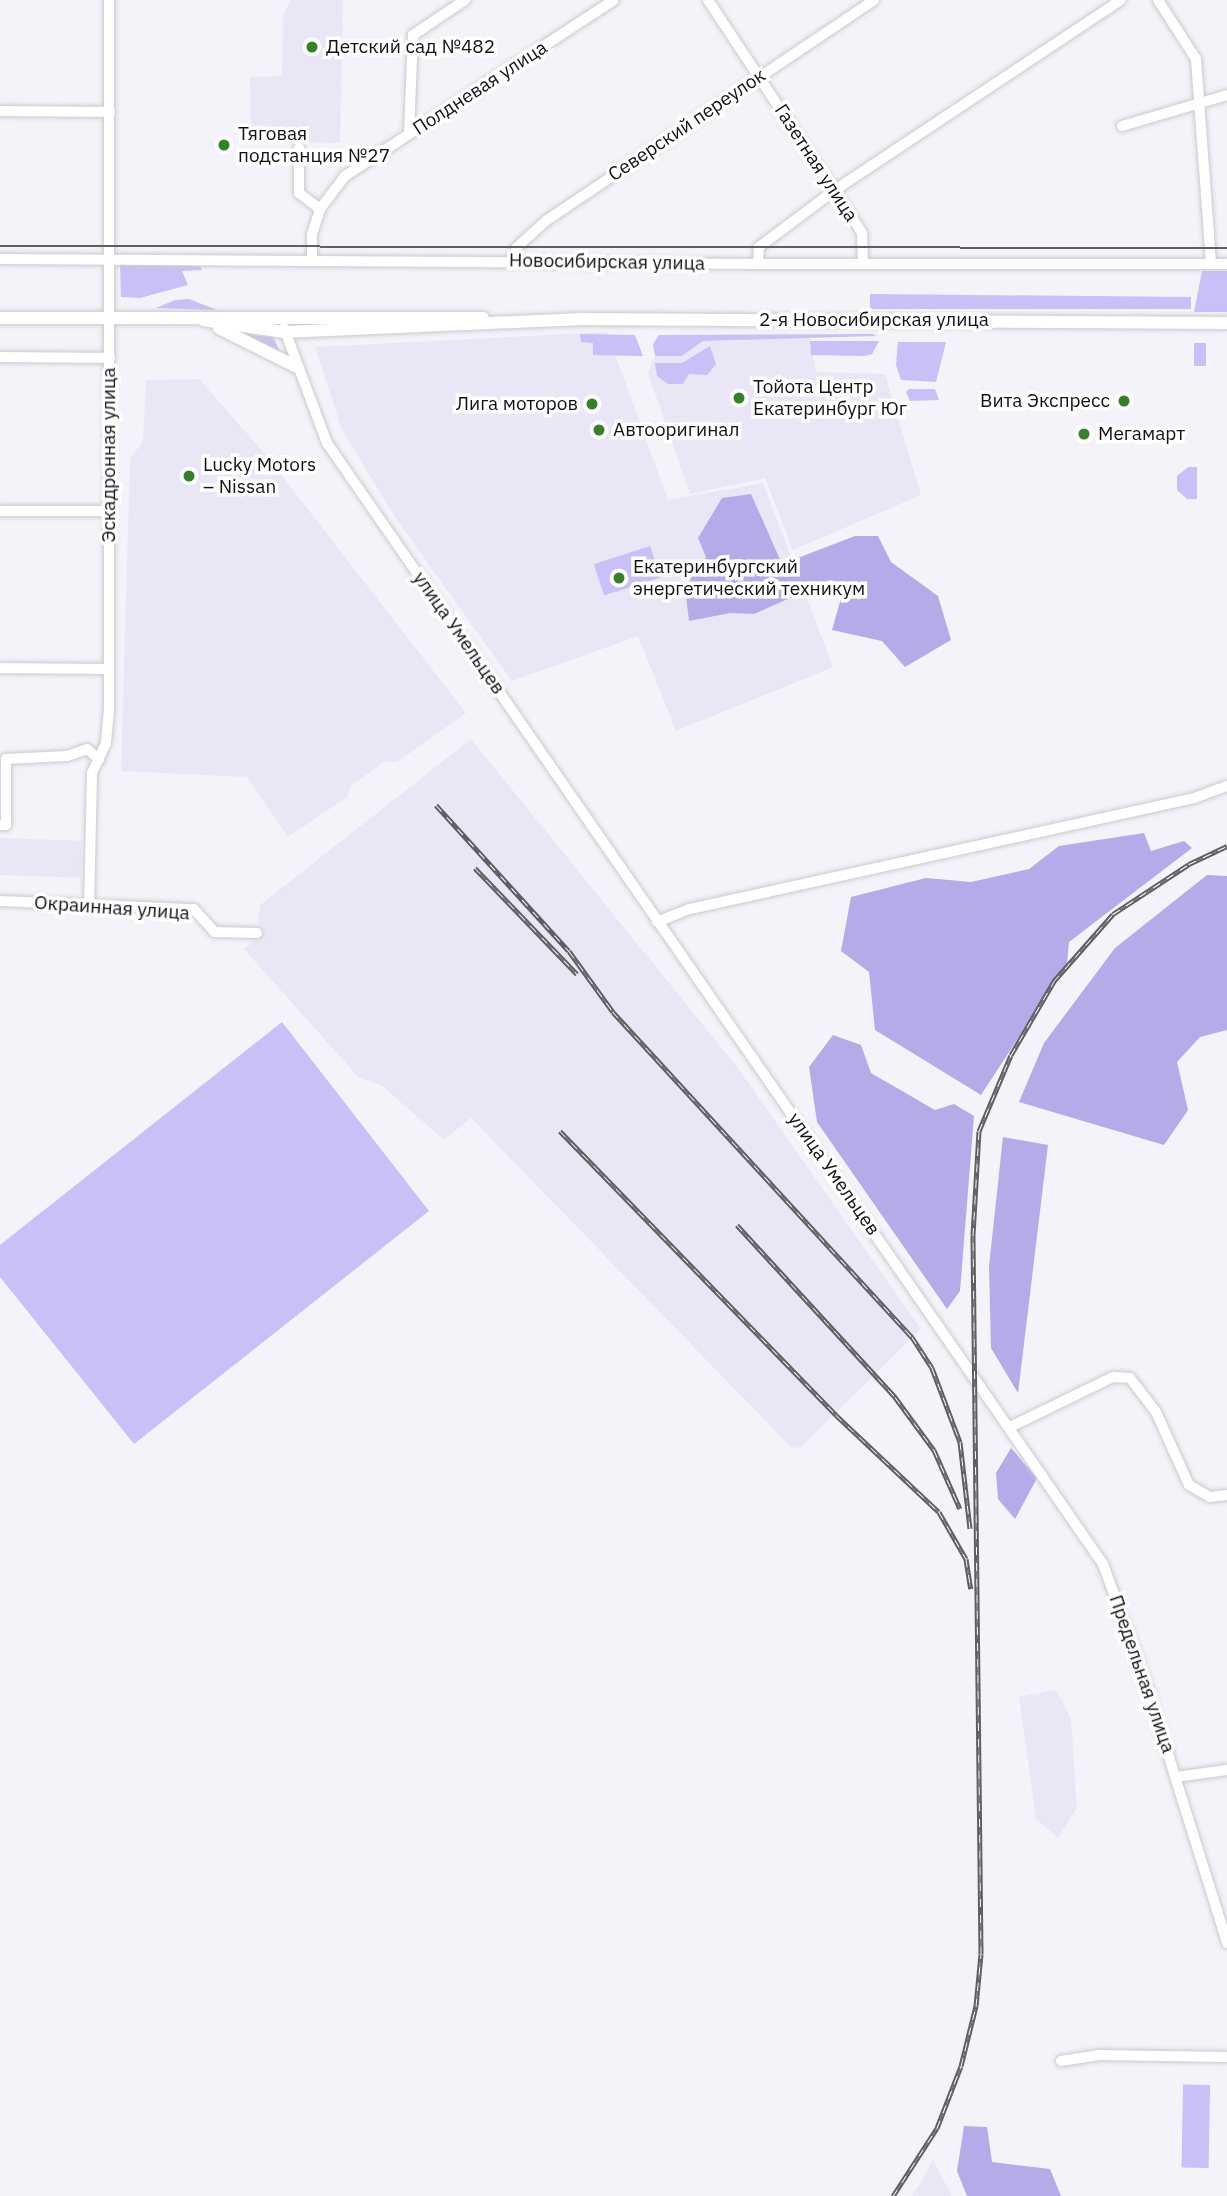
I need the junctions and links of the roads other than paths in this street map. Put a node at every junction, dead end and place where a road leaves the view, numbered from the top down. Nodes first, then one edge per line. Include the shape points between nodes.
1 (109, 0) edge
2 (465, 0) edge
3 (614, 0) edge
4 (708, 0) edge
5 (874, 0) edge
6 (1121, 0) edge
7 (1158, 0) edge
8 (759, 77) junction
9 (1227, 95) edge
10 (1201, 102) junction
11 (0, 111) edge
12 (110, 112) junction
13 (1122, 126) dead end
14 (409, 133) junction
15 (299, 148) dead end
16 (835, 190) junction
17 (320, 209) junction
18 (0, 259) edge
19 (108, 260) junction
20 (312, 260) junction
21 (512, 261) junction
22 (863, 262) junction
23 (1211, 263) junction
24 (758, 264) junction
25 (1227, 264) edge
26 (282, 317) junction
27 (0, 318) edge
28 (109, 318) junction
29 (204, 320) junction
30 (521, 320) junction
31 (1227, 323) edge
32 (285, 332) junction
33 (0, 357) edge
34 (110, 358) junction
35 (296, 367) junction
36 (109, 511) junction
37 (0, 512) edge
38 (0, 668) edge
39 (109, 669) junction
40 (99, 759) junction
41 (1227, 786) edge
42 (0, 825) edge
43 (0, 901) edge
44 (89, 907) junction
45 (657, 922) junction
46 (257, 933) dead end
47 (1010, 1427) junction
48 (1227, 1495) edge
49 (1227, 1770) edge
50 (1176, 1777) junction
51 (1227, 1943) edge
52 (1227, 2057) edge
53 (1060, 2061) dead end

1 - 12 street, Эскадронная улица
2 - 14 street via 413,35
3 - 14 street, Полдневая улица
4 - 8 street, Газетная улица
5 - 8 street, Северский переулок
6 - 16 street
7 - 10 street via 1196,59
8 - 16 street, Газетная улица
8 - 21 street, Северский переулок via 547,220 513,253
9 - 10 street
10 - 13 street
10 - 23 street
11 - 12 street
12 - 19 street, Эскадронная улица
14 - 17 street, Полдневая улица via 345,176
15 - 17 street via 299,193
16 - 22 street, Газетная улица via 862,233
16 - 24 street via 759,247
17 - 20 street
18 - 19 street, Новосибирская улица
19 - 20 street, Новосибирская улица
19 - 28 street, Эскадронная улица
20 - 21 street, Новосибирская улица
21 - 24 street, Новосибирская улица
22 - 23 street, Новосибирская улица
22 - 24 street, Новосибирская улица
23 - 25 street, Новосибирская улица
26 - 29 main road, 2-я Новосибирская улица
26 - 30 main road, 2-я Новосибирская улица
26 - 32 street, улица Умельцев
27 - 28 main road, 2-я Новосибирская улица
28 - 29 main road, 2-я Новосибирская улица
28 - 34 street, Эскадронная улица
29 - 32 main road, 2-я Новосибирская улица
29 - 35 main road
30 - 31 main road, 2-я Новосибирская улица
30 - 32 main road, 2-я Новосибирская улица
32 - 35 street, улица Умельцев
33 - 34 street
34 - 36 street, Эскадронная улица
35 - 45 street, улица Умельцев via 327,443
36 - 37 street
36 - 39 street, Эскадронная улица
38 - 39 street
39 - 40 street, Эскадронная улица via 106,743
40 - 42 street via 87,749 67,756 6,760 6,825
40 - 44 street, Эскадронная улица via 92,773
41 - 45 street via 1194,798 702,906
43 - 44 street, Окраинная улица
44 - 46 street, Окраинная улица via 194,909 215,932
45 - 47 street, улица Умельцев
47 - 48 street via 1112,1377 1130,1378 1156,1412 1189,1485 1210,1497
47 - 50 street, Предельная улица via 1103,1564
49 - 50 street
50 - 51 street, Предельная улица
52 - 53 street via 1098,2055

